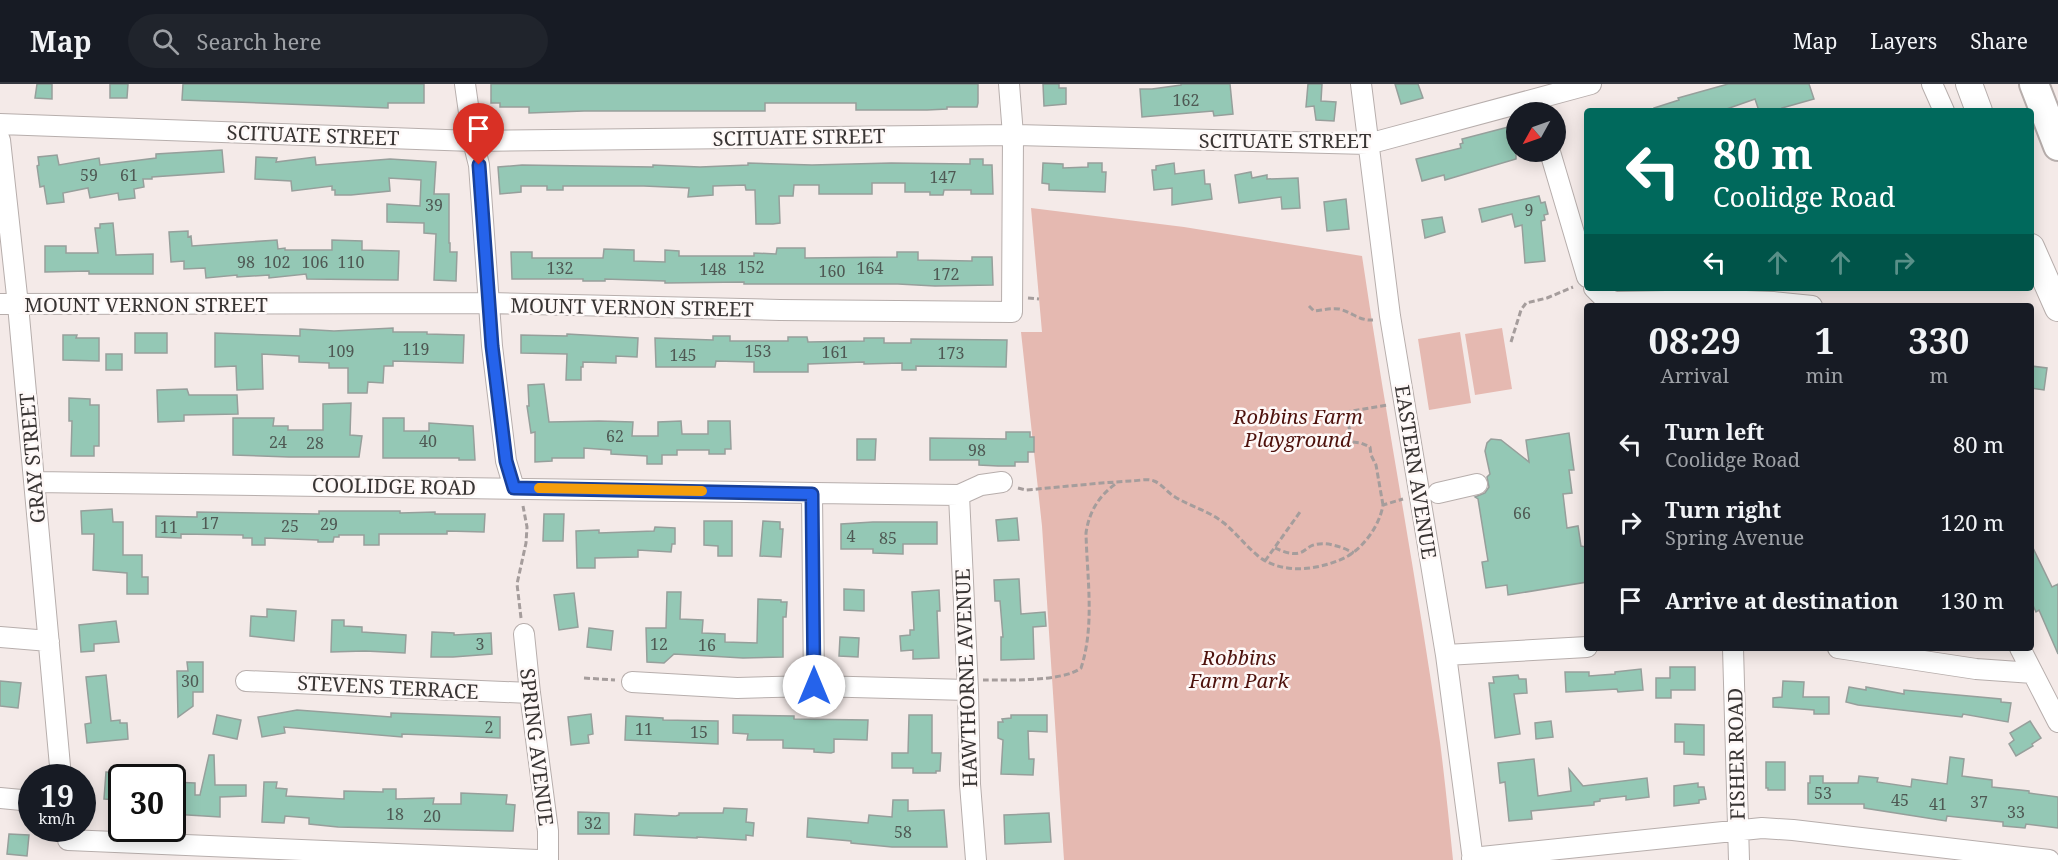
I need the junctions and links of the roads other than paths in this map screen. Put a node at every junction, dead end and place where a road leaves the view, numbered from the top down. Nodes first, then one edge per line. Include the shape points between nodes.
1 (465, 84) edge
2 (1009, 84) edge
3 (1361, 84) edge
4 (1591, 84) edge
5 (1932, 84) edge
6 (1969, 84) edge
7 (2034, 84) edge
8 (1546, 102) edge
9 (1943, 108) edge
10 (1978, 108) edge
11 (1506, 113) edge
12 (0, 124) edge
13 (1013, 135) junction
14 (0, 140) edge
15 (473, 141) junction
16 (1368, 144) junction
17 (2058, 146) edge
18 (1553, 162) edge
19 (2034, 254) edge
20 (1584, 265) edge
21 (1597, 291) edge
22 (490, 303) junction
23 (1718, 303) edge
24 (1783, 303) edge
25 (9, 304) edge
26 (2058, 308) edge
27 (34, 482) junction
28 (1002, 482) road end
29 (1477, 484) dead end
30 (514, 488) junction
31 (1438, 493) dead end
32 (812, 494) junction
33 (959, 495) junction
34 (524, 634) road end
35 (0, 637) edge
36 (49, 641) junction
37 (1584, 647) edge
38 (1733, 651) edge
39 (1858, 651) edge
40 (2022, 651) edge
41 (1446, 655) junction
42 (2033, 673) junction
43 (246, 681) dead end
44 (632, 682) road end
45 (967, 685) junction
46 (814, 686) junction
47 (530, 693) junction
48 (2058, 722) edge
49 (61, 764) edge
50 (0, 798) edge
51 (18, 800) edge
52 (1737, 831) junction
53 (68, 843) edge
54 (1472, 859) edge
55 (538, 860) edge
56 (548, 860) edge
57 (976, 860) edge
58 (1740, 860) edge
59 (2049, 860) edge

1 - 15 street
2 - 13 street
3 - 16 street, EASTERN AVENUE
4 - 8 street, SCITUATE STREET
5 - 9 street
6 - 10 main road
7 - 17 highway
11 - 16 street, SCITUATE STREET
12 - 15 street, SCITUATE STREET
13 - 15 street, SCITUATE STREET
13 - 16 street, SCITUATE STREET
13 - 22 street, MOUNT VERNON STREET via 1012,312
14 - 25 street, GRAY STREET
15 - 22 street via 479,165
16 - 41 street, EASTERN AVENUE via 1390,316
18 - 20 street
19 - 26 main road
21 - 23 street via 1618,302
22 - 25 street, MOUNT VERNON STREET
22 - 30 street via 506,461
23 - 24 street
25 - 27 street, GRAY STREET
27 - 30 street, COOLIDGE ROAD
27 - 36 street, GRAY STREET
28 - 33 street, COOLIDGE ROAD via 981,485
29 - 31 street
30 - 32 street, COOLIDGE ROAD
32 - 33 street, COOLIDGE ROAD
32 - 46 street
33 - 45 street, HAWTHORNE AVENUE
34 - 47 street, SPRING AVENUE
35 - 36 street
36 - 49 street, GRAY STREET
37 - 41 street
38 - 52 street, FISHER ROAD
39 - 42 street via 1976,669
40 - 42 street
41 - 54 street, EASTERN AVENUE
42 - 48 street
43 - 47 street, STEVENS TERRACE
44 - 46 street via 737,688
45 - 46 street
45 - 57 street, HAWTHORNE AVENUE
47 - 56 street, SPRING AVENUE via 548,831
50 - 51 street
52 - 54 street
52 - 58 street, FISHER ROAD
52 - 59 street via 1793,830
53 - 55 street

